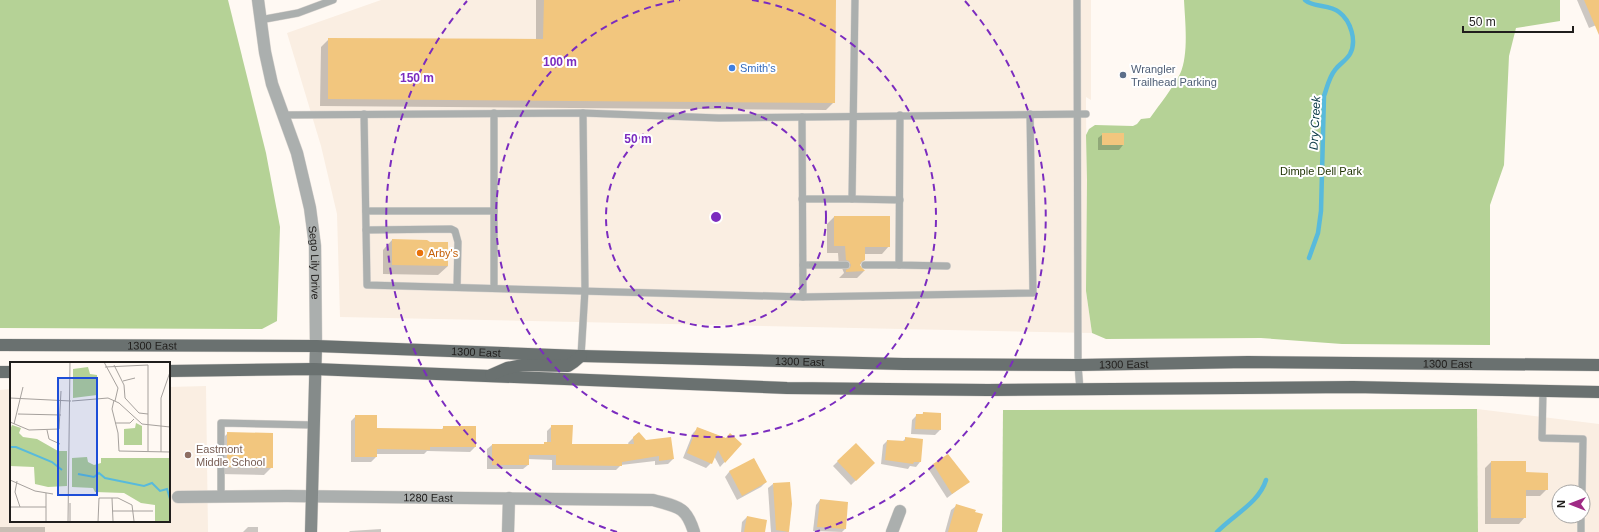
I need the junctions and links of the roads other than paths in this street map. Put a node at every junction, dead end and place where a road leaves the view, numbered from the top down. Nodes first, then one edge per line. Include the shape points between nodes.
1 (258, 0) edge
2 (333, 0) edge
3 (855, 0) edge
4 (1077, 0) edge
5 (260, 20) junction
6 (494, 113) junction
7 (583, 113) junction
8 (364, 114) junction
9 (1030, 114) junction
10 (1082, 114) junction
11 (283, 115) junction
12 (900, 115) junction
13 (853, 116) junction
14 (802, 117) junction
15 (802, 199) junction
16 (852, 199) junction
17 (900, 200) junction
18 (366, 212) junction
19 (494, 212) junction
20 (366, 230) junction
21 (803, 264) junction
22 (846, 264) dead end
23 (865, 264) dead end
24 (899, 265) junction
25 (947, 266) dead end
26 (457, 287) junction
27 (494, 288) junction
28 (584, 290) junction
29 (803, 297) junction
30 (0, 345) edge
31 (316, 346) junction
32 (581, 356) junction
33 (1078, 365) junction
34 (1599, 365) edge
35 (314, 369) junction
36 (170, 371) edge
37 (488, 376) junction
38 (1080, 390) junction
39 (1543, 390) junction
40 (1599, 392) edge
41 (314, 425) junction
42 (1582, 484) edge
43 (221, 496) junction
44 (312, 496) junction
45 (178, 497) dead end
46 (509, 498) junction
47 (900, 512) dead end
48 (311, 532) edge
49 (508, 532) edge
50 (694, 532) edge
51 (892, 532) edge

1 - 5 street, Sego Lily Drive
2 - 5 lane via 298,13
3 - 13 lane
4 - 10 lane
5 - 11 street, Sego Lily Drive via 272,84
6 - 7 lane
6 - 8 lane
6 - 19 lane
7 - 14 lane via 719,118
7 - 28 lane
8 - 11 lane
8 - 18 lane
9 - 10 lane
9 - 12 lane
9 - 29 lane via 1033,293
10 - 33 lane
11 - 31 street, Sego Lily Drive via 297,153 310,208 315,246
12 - 13 lane
12 - 17 lane
13 - 14 lane
13 - 16 lane
14 - 15 lane
15 - 16 lane
15 - 21 lane
16 - 17 lane
17 - 24 lane
18 - 19 lane
18 - 20 lane
19 - 27 lane
20 - 26 lane via 367,285
20 - 26 lane via 455,231 458,242
21 - 22 lane
21 - 29 lane
23 - 24 lane
24 - 25 lane
26 - 27 lane
27 - 28 lane
28 - 29 lane
28 - 32 lane
30 - 31 main road, 1300 East
31 - 32 main road, 1300 East
31 - 35 main road, Sego Lily Drive
32 - 33 main road, 1300 East via 903,364
32 - 37 main road via 568,366 524,365 507,368
33 - 34 main road, 1300 East via 1248,362
33 - 38 lane
35 - 36 main road
35 - 37 main road
35 - 41 main road, Sego Lily Drive
37 - 38 main road via 787,388
38 - 39 main road
39 - 40 main road
39 - 42 lane via 1542,438 1582,439
41 - 43 lane via 221,423
41 - 44 main road, Sego Lily Drive
43 - 44 street, 1280 East
43 - 45 street, 1280 East
44 - 46 street, 1280 East
44 - 48 main road, Sego Lily Drive
46 - 49 street
46 - 50 street, 1280 East via 653,500 678,506 690,517
47 - 51 street

